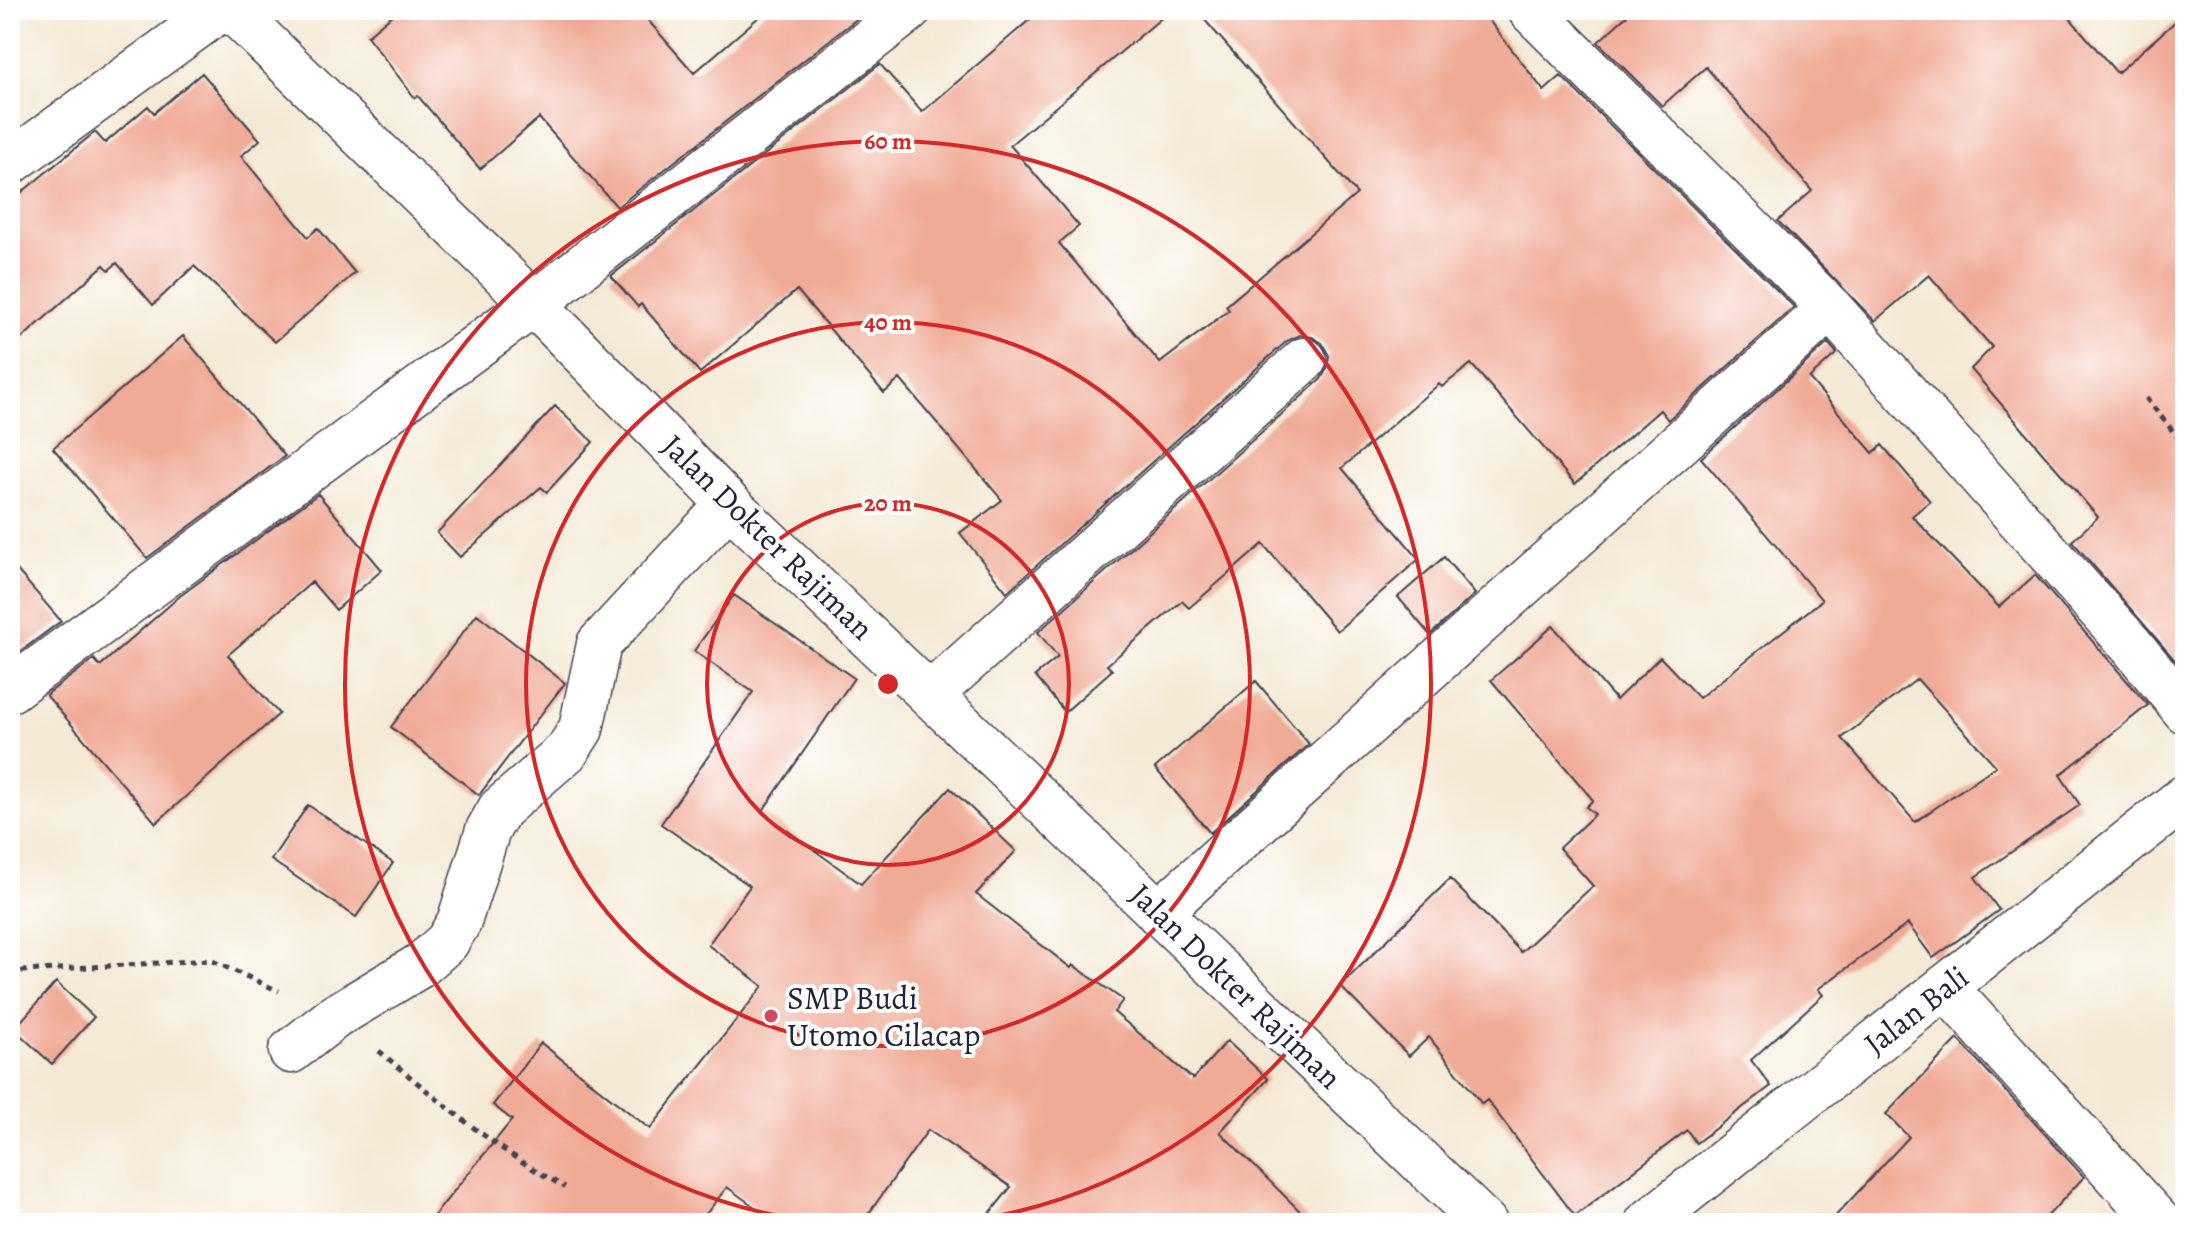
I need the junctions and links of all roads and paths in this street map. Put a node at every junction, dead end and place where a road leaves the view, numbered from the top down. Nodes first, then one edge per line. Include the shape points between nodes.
1 (220, 10) edge
2 (232, 10) edge
3 (909, 10) edge
4 (1541, 13) edge
5 (10, 163) edge
6 (534, 304) junction
7 (1830, 308) junction
8 (1304, 360) dead end
9 (2146, 398) dead end
10 (2185, 446) edge
11 (729, 504) junction
12 (10, 690) edge
13 (932, 693) junction
14 (2185, 711) edge
15 (2185, 797) edge
16 (1158, 913) junction
17 (1945, 987) junction
18 (291, 1051) dead end
19 (1485, 1223) edge
20 (1647, 1223) edge
21 (2160, 1223) edge

1 - 5 street
2 - 6 street, Jalan Dokter Rajiman
3 - 6 street
4 - 7 street
6 - 11 street, Jalan Dokter Rajiman
6 - 12 street
7 - 14 street
7 - 16 street
8 - 13 street
9 - 10 path
11 - 13 street, Jalan Dokter Rajiman
11 - 18 street via 599,644 581,729 567,751 500,809 447,942
13 - 16 street, Jalan Dokter Rajiman
15 - 17 street, Jalan Bali
16 - 19 street, Jalan Dokter Rajiman
17 - 20 street, Jalan Bali
17 - 21 street

